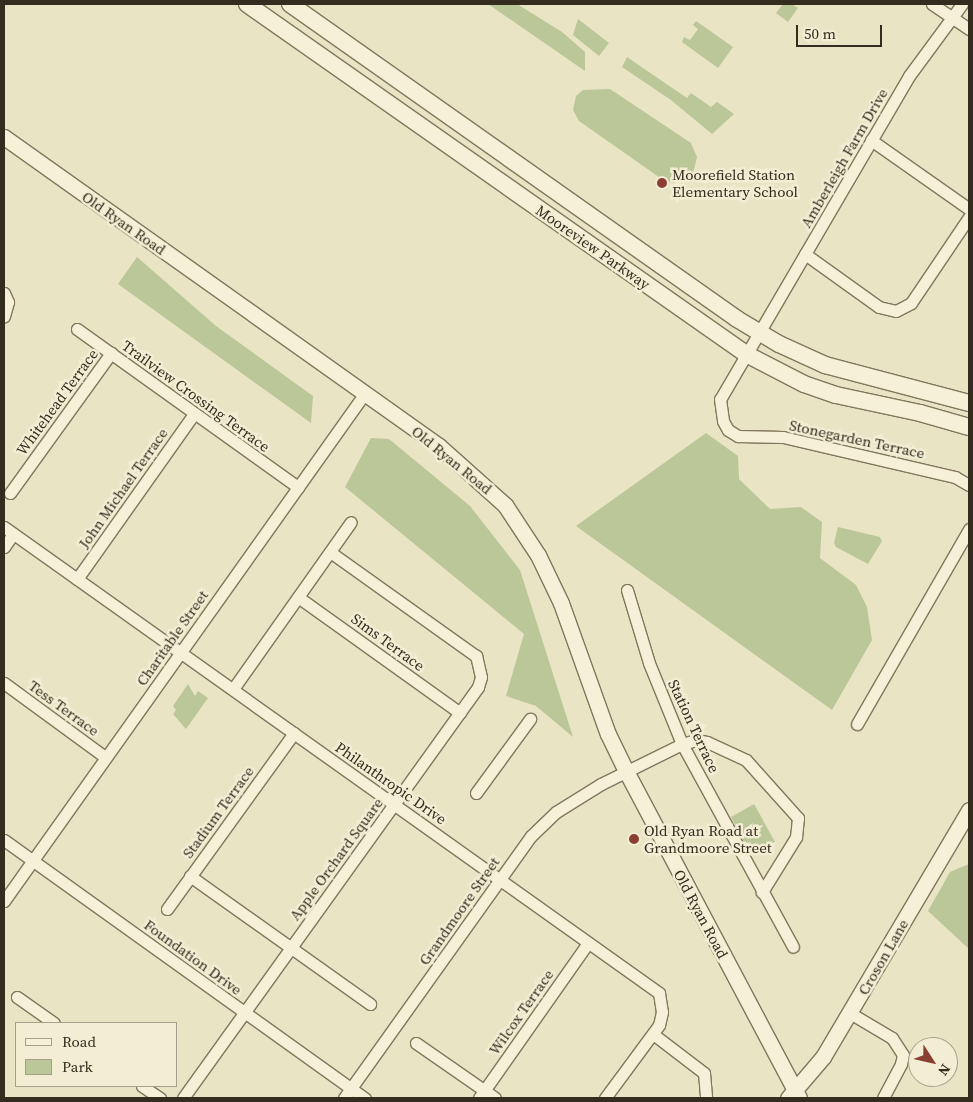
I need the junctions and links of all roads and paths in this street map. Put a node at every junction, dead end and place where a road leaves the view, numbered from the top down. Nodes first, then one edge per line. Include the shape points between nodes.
1 (247, 4) edge
2 (290, 4) edge
3 (932, 4) edge
4 (962, 4) edge
5 (952, 18) junction
6 (969, 29) edge
7 (4, 136) edge
8 (871, 140) junction
9 (969, 209) edge
10 (969, 217) edge
11 (805, 254) junction
12 (4, 293) edge
13 (4, 316) edge
14 (77, 329) dead end
15 (758, 332) junction
16 (110, 353) junction
17 (746, 354) junction
18 (365, 393) junction
19 (969, 403) edge
20 (194, 414) junction
21 (969, 427) edge
22 (969, 485) edge
23 (298, 487) junction
24 (10, 494) dead end
25 (350, 522) dead end
26 (969, 529) edge
27 (8, 530) edge
28 (4, 547) edge
29 (330, 552) junction
30 (77, 579) junction
31 (627, 590) dead end
32 (298, 597) junction
33 (180, 652) junction
34 (4, 683) edge
35 (233, 689) junction
36 (460, 713) junction
37 (530, 719) dead end
38 (857, 724) dead end
39 (294, 733) junction
40 (682, 744) junction
41 (106, 757) junction
42 (626, 772) junction
43 (476, 793) dead end
44 (394, 803) junction
45 (969, 810) edge
46 (4, 840) edge
47 (32, 860) junction
48 (190, 876) junction
49 (500, 879) junction
50 (762, 892) junction
51 (4, 901) edge
52 (167, 909) dead end
53 (588, 943) junction
54 (793, 947) dead end
55 (290, 948) junction
56 (17, 997) dead end
57 (370, 1004) dead end
58 (245, 1012) junction
59 (850, 1013) junction
60 (53, 1022) edge
61 (653, 1034) junction
62 (416, 1043) dead end
63 (144, 1087) edge
64 (351, 1088) junction
65 (481, 1094) edge
66 (793, 1096) edge
67 (160, 1098) edge
68 (183, 1098) edge
69 (344, 1098) edge
70 (365, 1098) edge
71 (494, 1098) edge
72 (605, 1098) edge
73 (706, 1098) edge
74 (883, 1098) edge

1 - 17 main road, Mooreview Parkway
2 - 15 main road, Mooreview Parkway
3 - 5 street
4 - 5 street, Amberleigh Farm Drive
5 - 6 street
5 - 8 street, Amberleigh Farm Drive via 909,76
7 - 18 street, Old Ryan Road
8 - 9 street
8 - 11 street, Amberleigh Farm Drive
10 - 11 street via 911,303 896,311 879,307
11 - 15 street, Amberleigh Farm Drive
12 - 13 street via 8,302
14 - 16 street, Trailview Crossing Terrace
15 - 17 street, Stonegarden Terrace
15 - 19 main road, Mooreview Parkway via 825,366
16 - 20 street, Trailview Crossing Terrace
16 - 24 street, Whitehead Terrace
17 - 21 main road, Mooreview Parkway via 804,384 836,395
17 - 22 street, Stonegarden Terrace via 720,399 722,421 738,436 783,437 955,477
18 - 23 street, Charitable Street
18 - 42 street, Old Ryan Road via 479,479 519,525 561,603 608,734
20 - 23 street, Trailview Crossing Terrace
20 - 30 street, John Michael Terrace
23 - 33 street, Charitable Street
25 - 29 street
26 - 38 street
27 - 28 street
27 - 30 street, Philanthropic Drive
29 - 32 street
29 - 36 street, Apple Orchard Square via 476,656 481,677
30 - 33 street, Philanthropic Drive
31 - 40 street, Station Terrace via 649,663
32 - 35 street
32 - 36 street, Sims Terrace
33 - 35 street, Philanthropic Drive
33 - 41 street, Charitable Street
34 - 41 street, Tess Terrace
35 - 39 street, Philanthropic Drive
36 - 44 street, Apple Orchard Square
37 - 43 street
39 - 44 street, Philanthropic Drive
39 - 48 street, Stadium Terrace
40 - 42 street, Grandmoore Street
40 - 50 street, Station Terrace
40 - 50 street via 707,742 746,760 798,818 796,838
41 - 47 street, Charitable Street
42 - 49 street, Grandmoore Street via 585,792 544,822
42 - 66 street, Old Ryan Road
44 - 49 street, Philanthropic Drive
44 - 55 street, Apple Orchard Square
45 - 59 street, Croson Lane
46 - 47 street, Foundation Drive
47 - 51 street, Charitable Street
47 - 58 street, Foundation Drive
48 - 52 street, Stadium Terrace
48 - 55 street
49 - 53 street, Philanthropic Drive
49 - 64 street, Grandmoore Street
50 - 54 street, Station Terrace
53 - 61 street, Philanthropic Drive via 659,993 662,1012
53 - 65 street, Wilcox Terrace
55 - 57 street
55 - 58 street, Apple Orchard Square
56 - 60 street
58 - 64 street, Foundation Drive
58 - 68 street, Apple Orchard Square
59 - 66 street, Croson Lane via 823,1057
59 - 74 street via 892,1038 903,1055
61 - 72 street, Philanthropic Drive
61 - 73 street via 704,1073
62 - 65 street
63 - 67 street
64 - 69 street, Grandmoore Street
64 - 70 street, Foundation Drive
65 - 71 street

